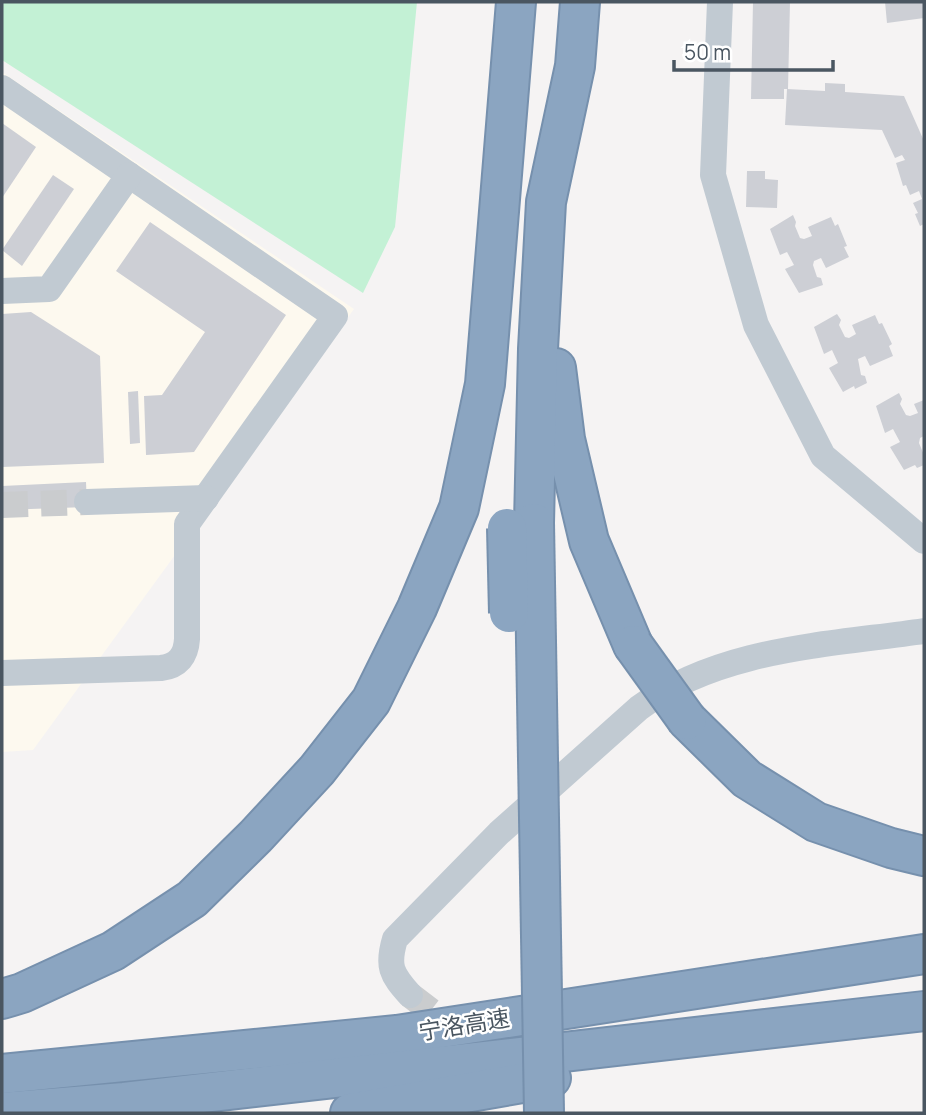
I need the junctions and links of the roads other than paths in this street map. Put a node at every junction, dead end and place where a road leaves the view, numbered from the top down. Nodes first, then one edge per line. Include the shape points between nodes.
1 (516, 2) edge
2 (580, 2) edge
3 (720, 2) edge
4 (510, 85) junction
5 (2, 88) edge
6 (129, 175) junction
7 (546, 202) junction
8 (2, 291) edge
9 (206, 498) junction
10 (87, 502) tunnel mouth
11 (520, 525) junction
12 (924, 541) edge
13 (924, 631) edge
14 (2, 673) edge
15 (924, 856) edge
16 (924, 954) edge
17 (410, 995) tunnel mouth
18 (2, 999) edge
19 (920, 1012) edge
20 (2, 1074) edge
21 (556, 1111) edge
22 (2, 1112) edge
23 (350, 1113) edge
24 (520, 1113) edge

1 - 4 highway
2 - 7 highway via 575,66
3 - 12 street via 712,175 756,325 822,456
4 - 11 highway
4 - 18 highway via 485,384 459,508 371,701 317,770 192,899 113,951
5 - 6 street
6 - 8 street via 48,289
6 - 9 street via 335,316
7 - 11 highway via 538,349
7 - 15 highway, bridge via 552,334 565,439 589,541 634,645 687,720 747,779 816,822
9 - 10 street
9 - 14 street via 187,523 187,646 181,659 161,668
11 - 21 highway, bridge
11 - 24 highway, bridge
13 - 17 street via 773,653 704,673 658,694 499,833 395,939 389,959 394,978
16 - 20 highway, 宁洛高速 via 397,1035
19 - 22 highway, 宁洛高速
19 - 23 highway

